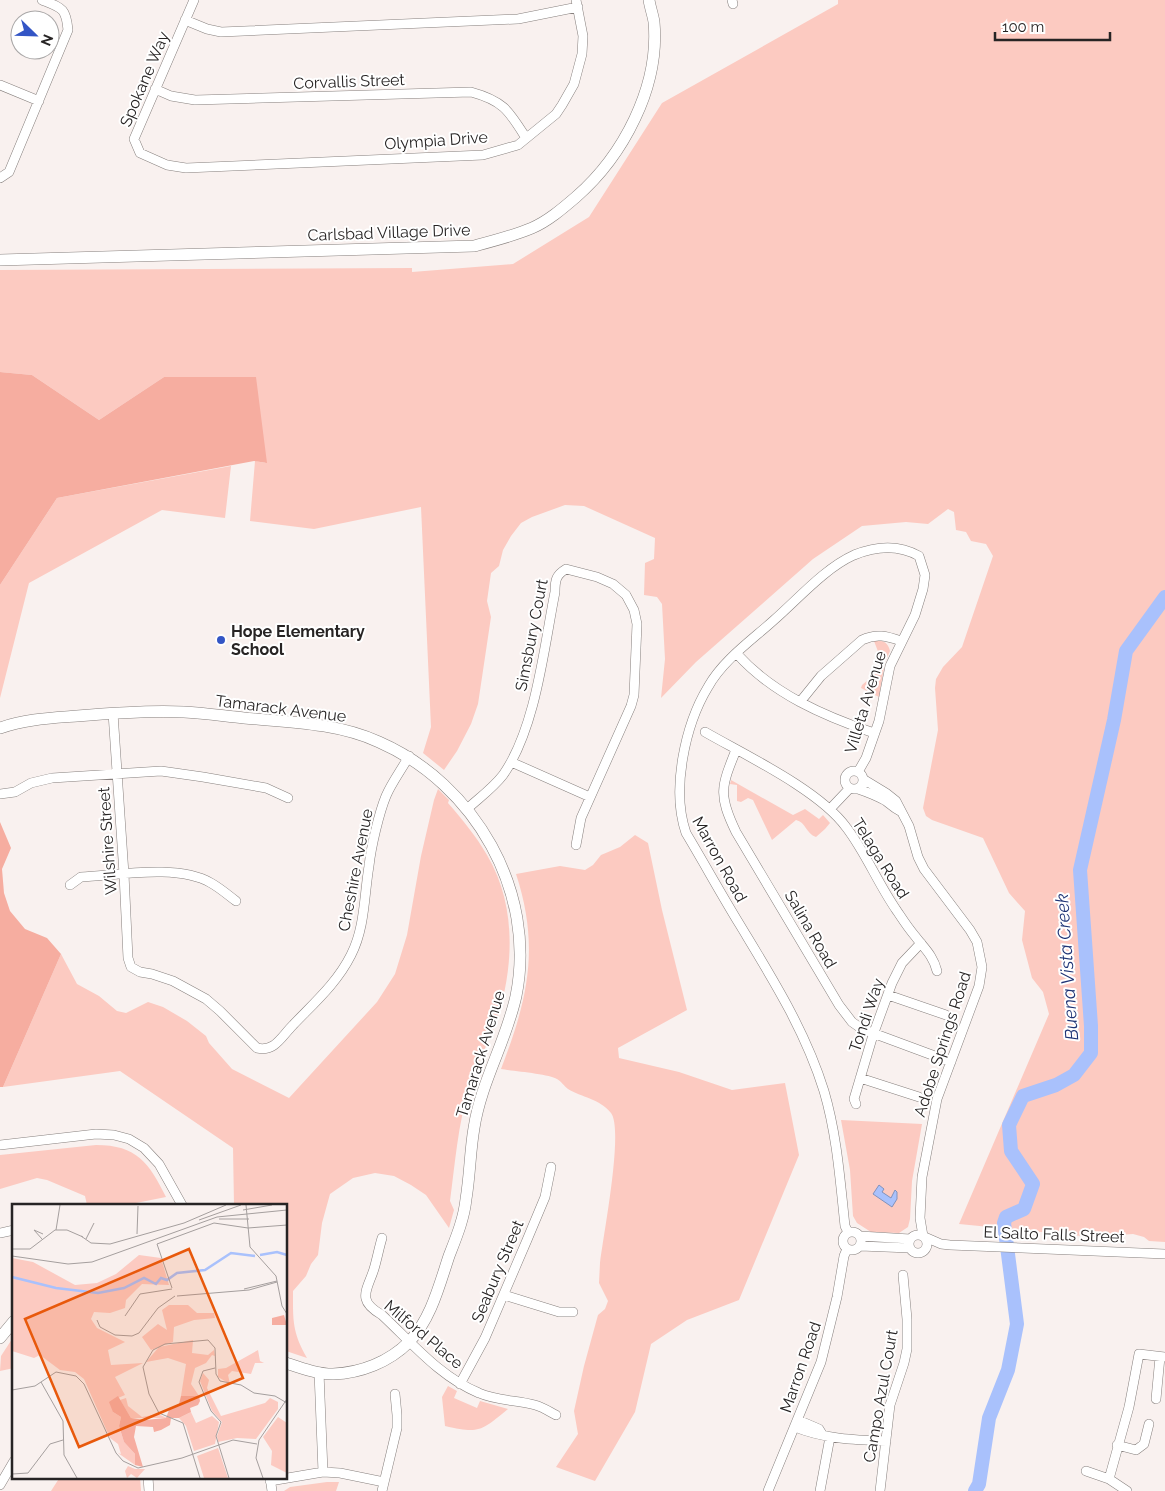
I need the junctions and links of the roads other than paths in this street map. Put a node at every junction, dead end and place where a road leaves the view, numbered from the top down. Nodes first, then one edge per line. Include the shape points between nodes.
1 (42, 0) edge
2 (194, 0) edge
3 (649, 0) edge
4 (577, 3) edge
5 (185, 20) junction
6 (0, 85) edge
7 (156, 89) junction
8 (39, 101) junction
9 (526, 138) junction
10 (186, 168) joint
11 (0, 178) edge
12 (0, 260) edge
13 (919, 556) joint
14 (901, 641) junction
15 (737, 654) junction
16 (800, 702) junction
17 (113, 713) junction
18 (0, 728) edge
19 (704, 732) dead end
20 (874, 733) junction
21 (736, 750) junction
22 (409, 756) junction
23 (511, 762) junction
24 (117, 774) junction
25 (861, 776) junction
26 (854, 789) junction
27 (0, 794) edge
28 (590, 797) junction
29 (288, 798) dead end
30 (467, 809) junction
31 (830, 809) junction
32 (900, 811) junction
33 (576, 845) dead end
34 (124, 874) junction
35 (70, 885) dead end
36 (236, 901) dead end
37 (921, 944) junction
38 (131, 967) joint
39 (937, 971) dead end
40 (888, 995) junction
41 (946, 1015) dead end
42 (873, 1035) junction
43 (951, 1062) junction
44 (860, 1078) junction
45 (919, 1097) dead end
46 (856, 1104) dead end
47 (0, 1145) edge
48 (551, 1167) dead end
49 (181, 1204) edge
50 (848, 1232) junction
51 (382, 1238) dead end
52 (917, 1239) junction
53 (860, 1241) junction
54 (945, 1245) junction
55 (847, 1249) junction
56 (926, 1249) junction
57 (1165, 1254) edge
58 (903, 1276) dead end
59 (504, 1295) junction
60 (573, 1312) dead end
61 (12, 1323) edge
62 (0, 1338) edge
63 (410, 1341) junction
64 (1162, 1357) edge
65 (288, 1364) edge
66 (319, 1372) junction
67 (460, 1384) junction
68 (395, 1394) dead end
69 (1156, 1399) dead end
70 (556, 1415) dead end
71 (797, 1423) junction
72 (1149, 1424) dead end
73 (826, 1436) junction
74 (886, 1441) junction
75 (1117, 1445) junction
76 (12, 1464) edge
77 (1086, 1471) dead end
78 (323, 1472) junction
79 (288, 1477) edge
80 (148, 1478) edge
81 (270, 1479) edge
82 (1109, 1479) junction
83 (0, 1484) edge
84 (383, 1486) edge
85 (149, 1491) edge
86 (272, 1491) edge
87 (768, 1491) edge
88 (820, 1491) edge
89 (880, 1491) edge
90 (1127, 1491) edge

1 - 8 street via 61,8 67,15 68,30
2 - 5 street, Spokane Way
3 - 12 main road, Carlsbad Village Drive via 654,21 654,52 640,108 631,127 591,184 559,212 533,228 474,246
4 - 5 street via 518,19 221,32
4 - 9 street, Olympia Drive via 583,36 574,84 556,114
5 - 7 street, Spokane Way
6 - 8 street
7 - 9 street, Corvallis Street via 171,96 195,100 471,92 490,97 510,112
7 - 10 street, Spokane Way via 134,139 140,153 167,165
8 - 11 street via 9,172
9 - 10 street, Olympia Drive via 518,145 483,155
13 - 14 street, Villeta Avenue via 925,575 923,589
13 - 15 street, Marron Road via 888,546 853,556 827,572
14 - 16 street via 881,635 862,640 821,676
14 - 20 street, Villeta Avenue via 890,666 883,707
15 - 16 street via 765,681
15 - 50 street, Marron Road via 708,686 690,724 681,772 681,820 792,1012 807,1045 833,1126 844,1226
16 - 20 street via 832,719
17 - 18 main road, Tamarack Avenue via 29,720
17 - 22 main road, Tamarack Avenue via 185,712 339,729 377,740
17 - 24 street, Wilshire Street
19 - 21 street, Telaga Road
20 - 25 street, Villeta Avenue
21 - 31 street, Telaga Road via 795,784
21 - 42 street, Salina Road via 723,794 726,811 736,832 839,1005 852,1022
22 - 30 main road, Tamarack Avenue via 436,776
22 - 38 street, Cheshire Avenue via 383,806 369,865 363,918 352,954 326,991 274,1046 266,1050 257,1048 206,999 173,981
23 - 28 street
23 - 28 street, Simsbury Court via 529,720 559,573 566,569 575,570 613,584 626,595 638,624 634,695
23 - 30 street, Simsbury Court via 492,787
24 - 27 street via 52,778
24 - 29 street via 176,773 266,788
24 - 34 street, Wilshire Street
25 - 26 street via 862,785
25 - 26 street via 851,772 846,776 844,781
25 - 32 street, Adobe Springs Road via 896,801
26 - 31 street
26 - 32 street via 872,794
28 - 33 street, Simsbury Court via 581,818
30 - 63 main road, Tamarack Avenue via 498,858 508,882 519,936 516,996 481,1094 461,1223 428,1315
31 - 37 street, Telaga Road via 859,844 888,899
32 - 43 street, Adobe Springs Road via 909,826 924,870 970,930 980,953 979,986
34 - 35 street via 81,877
34 - 36 street via 190,874 211,883
34 - 38 street, Wilshire Street
37 - 39 street, Telaga Road via 930,952
37 - 40 street, Tondi Way via 902,963
40 - 41 street
40 - 42 street, Tondi Way
42 - 43 street, Salina Road
42 - 44 street, Tondi Way
43 - 52 street, Adobe Springs Road via 931,1126 922,1177
44 - 45 street
44 - 46 street, Tondi Way via 854,1099
47 - 49 street via 96,1134 129,1139 144,1148 159,1164
48 - 59 street, Seabury Street via 545,1197
50 - 53 street via 855,1232
50 - 55 street via 842,1239
51 - 63 street, Milford Place via 366,1300 370,1308
52 - 53 street, El Salto Falls Street
52 - 54 street, El Salto Falls Street
52 - 56 street via 928,1242
52 - 56 street via 913,1252
53 - 55 street via 853,1250
54 - 56 street, El Salto Falls Street
54 - 57 street, El Salto Falls Street
55 - 71 street, Marron Road via 821,1362
58 - 74 street, Campo Azul Court via 908,1319 904,1363 890,1405
59 - 60 street via 559,1312
59 - 67 street, Seabury Street
61 - 62 main road
63 - 66 main road, Tamarack Avenue via 389,1358 367,1368 332,1374
63 - 67 street, Milford Place via 444,1374
64 - 69 street
64 - 75 street via 1139,1354 1129,1407
65 - 66 main road, Tamarack Avenue
66 - 78 street
67 - 70 street, Milford Place via 480,1394 536,1406
68 - 84 street via 397,1428
71 - 73 street via 817,1435
71 - 87 street, Marron Road
72 - 75 street via 1144,1444 1136,1450
73 - 74 street
73 - 88 street
74 - 89 street, Campo Azul Court
75 - 82 street
76 - 83 street
77 - 82 street
78 - 79 street
78 - 84 street via 340,1472
80 - 85 street
81 - 86 street
82 - 90 street

